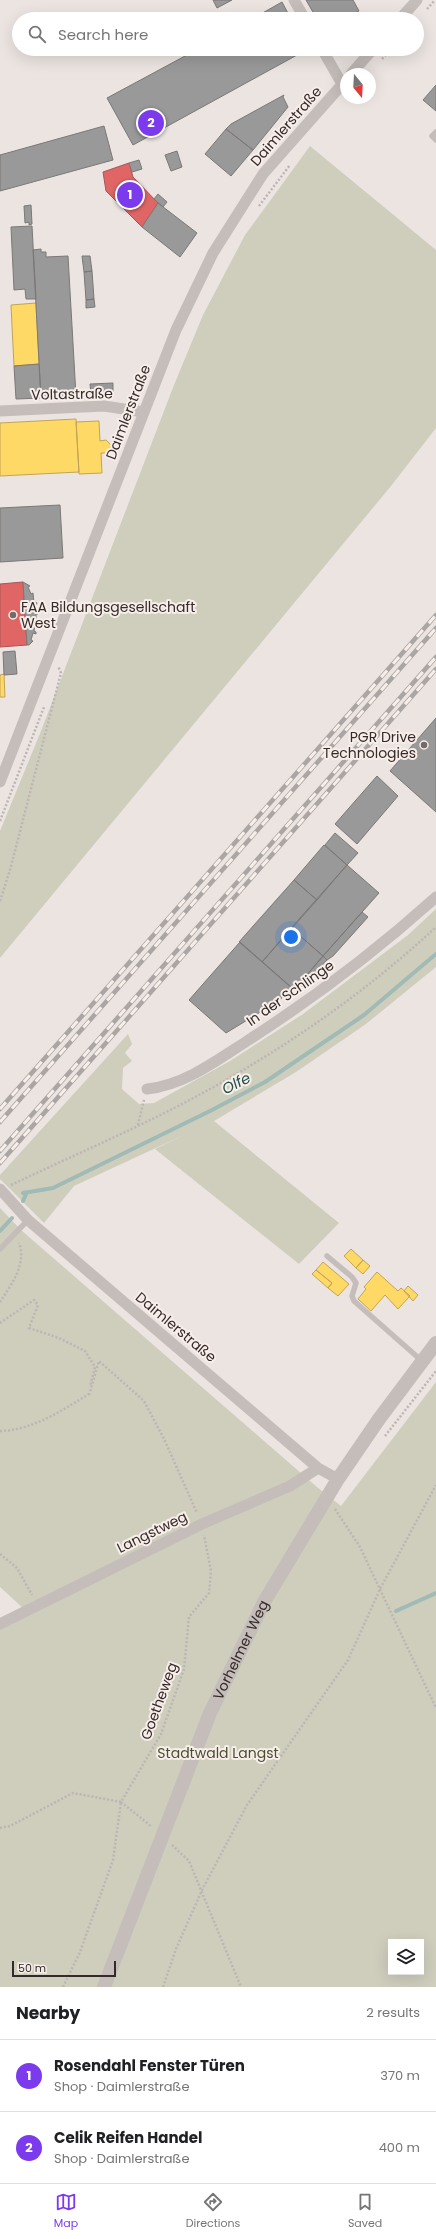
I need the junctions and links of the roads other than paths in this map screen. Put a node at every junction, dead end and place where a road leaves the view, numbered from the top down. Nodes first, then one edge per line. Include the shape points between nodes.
1 (294, 0) edge
2 (417, 0) edge
3 (301, 12) edge
4 (406, 12) edge
5 (327, 56) edge
6 (367, 56) edge
7 (356, 68) edge
8 (340, 76) edge
9 (340, 87) edge
10 (436, 132) edge
11 (436, 140) edge
12 (0, 411) edge
13 (144, 412) junction
14 (0, 782) edge
15 (436, 897) edge
16 (147, 1089) road end
17 (0, 1189) edge
18 (28, 1220) junction
19 (0, 1249) edge
20 (327, 1256) dead end
21 (436, 1343) edge
22 (422, 1361) junction
23 (318, 1468) junction
24 (338, 1479) junction
25 (0, 1624) edge
26 (104, 1987) edge

1 - 3 street
2 - 4 street
5 - 8 street, Daimlerstraße
6 - 7 street
9 - 13 street, Daimlerstraße via 263,174 219,243 176,330
10 - 11 lane via 432,136
12 - 13 street, Voltastraße via 104,406
13 - 14 street, Daimlerstraße
15 - 16 street, In der Schlinge via 401,928 299,1008 176,1083
17 - 18 street, Daimlerstraße
18 - 19 lane
18 - 23 street, Daimlerstraße
20 - 22 lane via 356,1283 352,1296 354,1301
21 - 22 street, Vorhelmer Weg
22 - 24 street, Vorhelmer Weg
23 - 24 street, Daimlerstraße
23 - 25 street, Langstweg via 290,1486 202,1524
24 - 26 street, Vorhelmer Weg via 264,1602 210,1713

